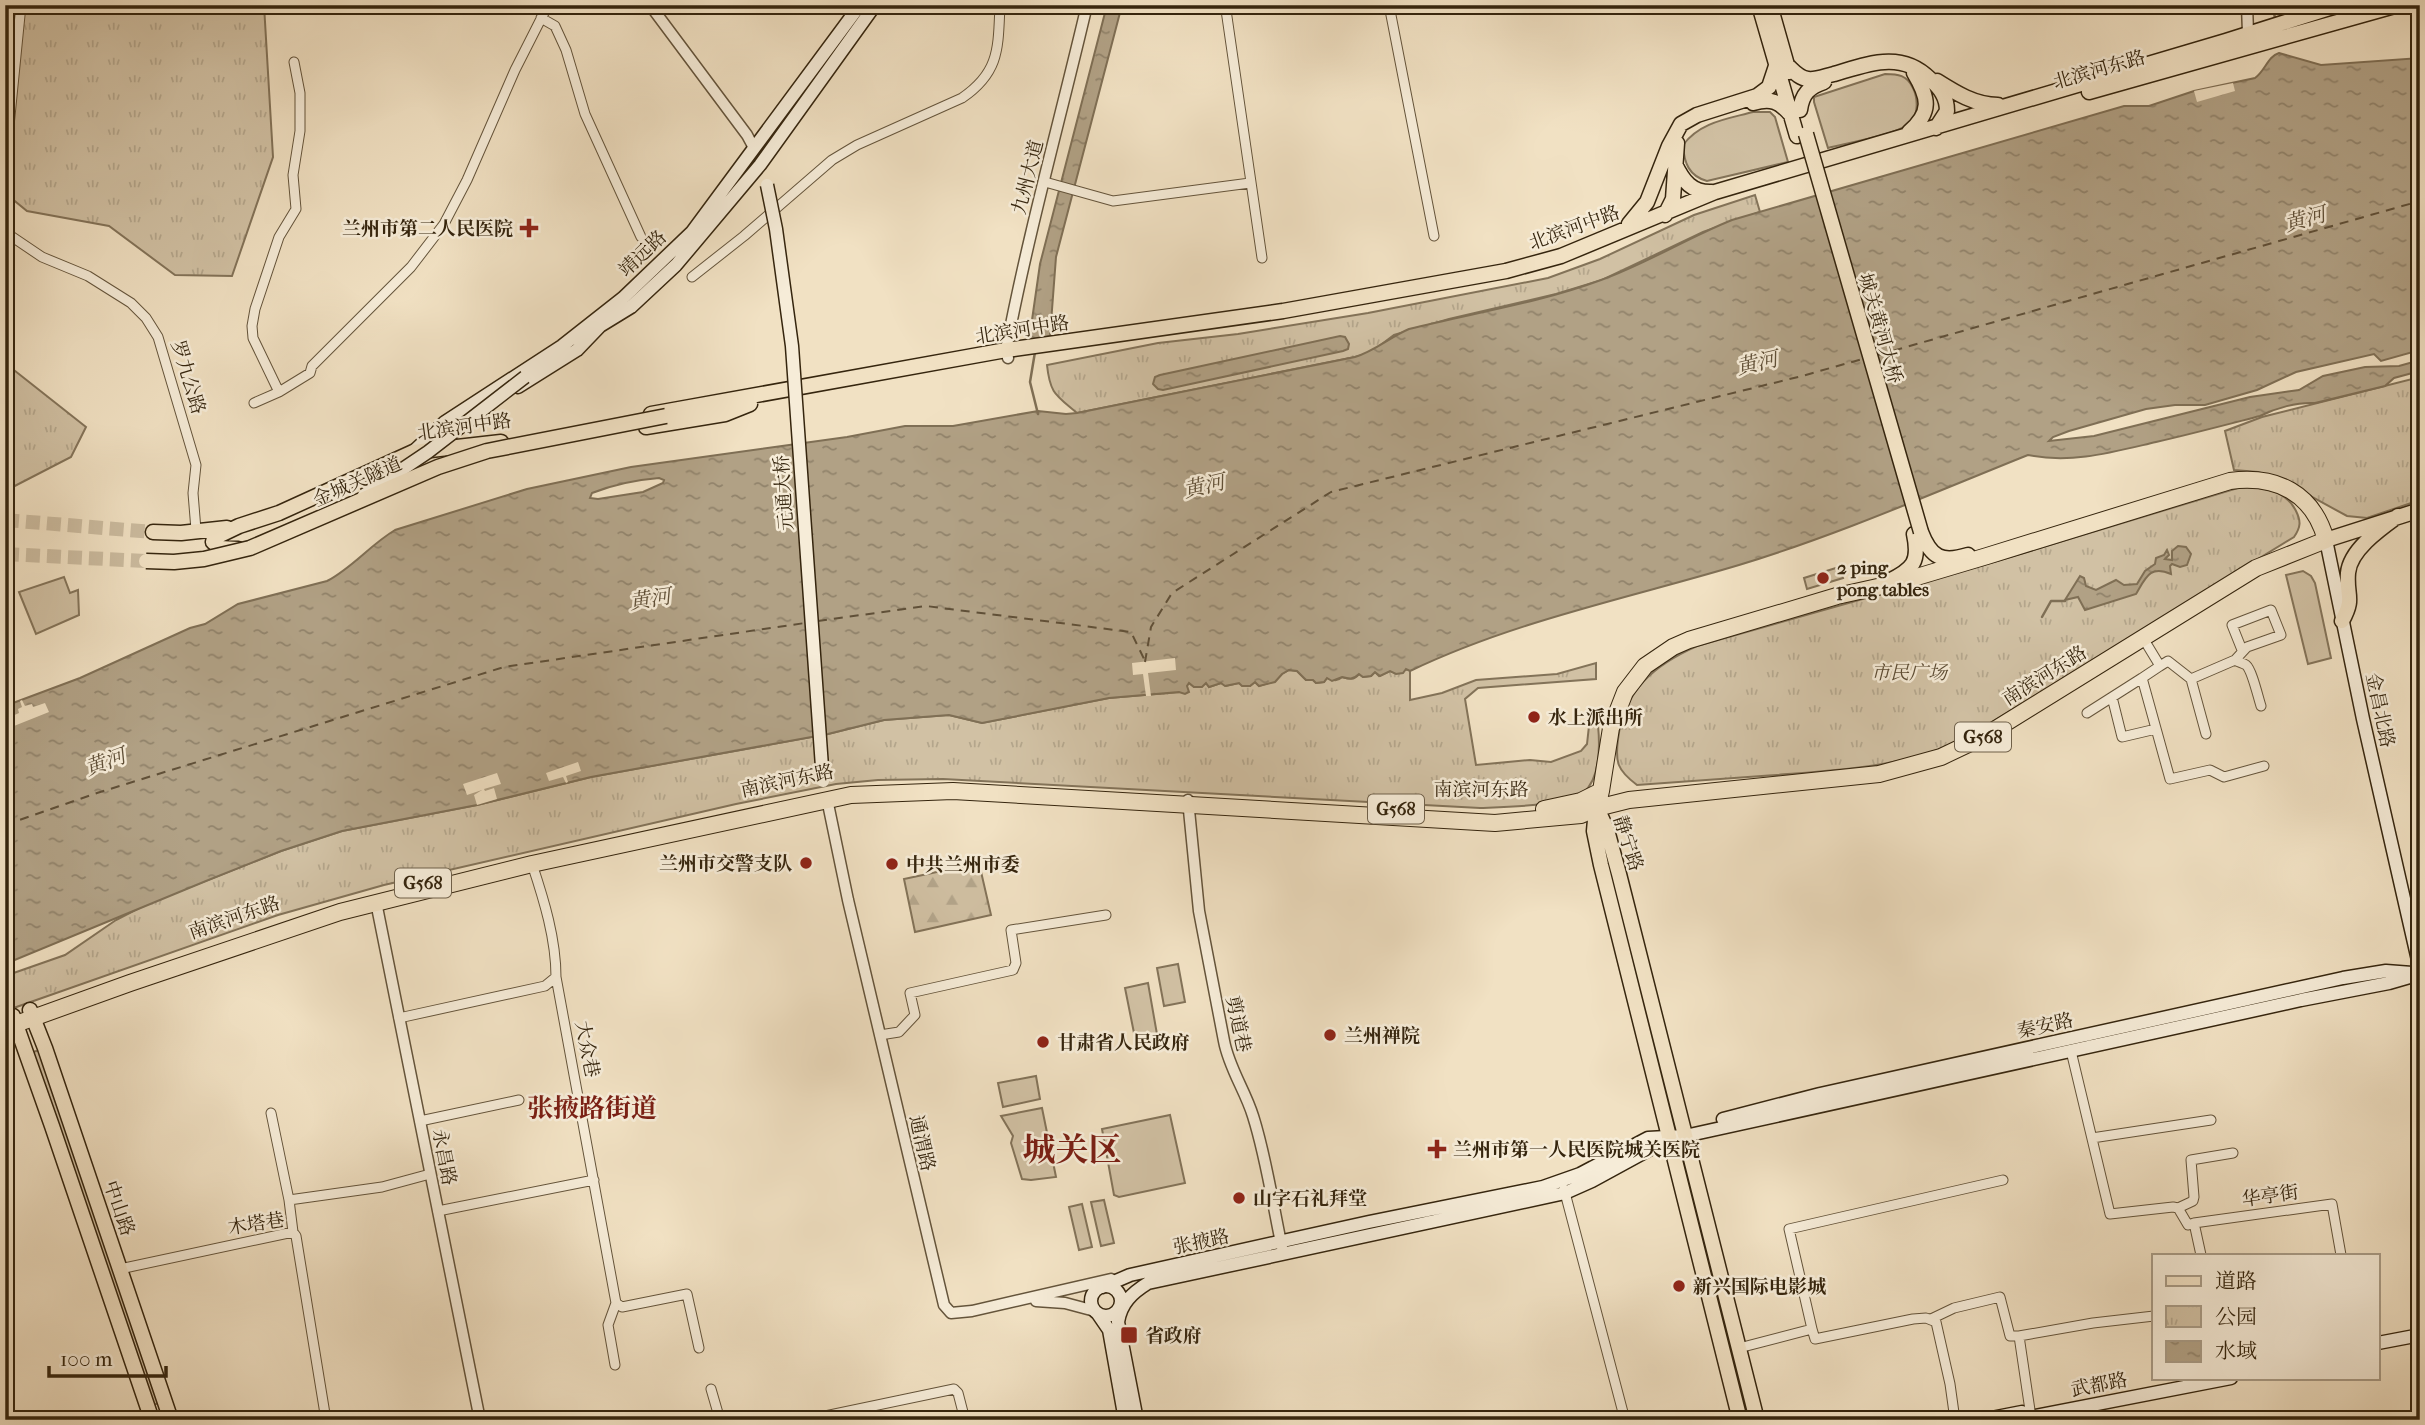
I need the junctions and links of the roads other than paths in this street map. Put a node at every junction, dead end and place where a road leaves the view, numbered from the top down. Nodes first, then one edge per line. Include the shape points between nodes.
1 (21, 5) edge
2 (548, 5) edge
3 (650, 5) edge
4 (860, 5) edge
5 (875, 5) edge
6 (1000, 5) edge
7 (1087, 5) edge
8 (1239, 5) edge
9 (1389, 5) edge
10 (1759, 5) edge
11 (1770, 5) edge
12 (2247, 5) edge
13 (2339, 5) edge
14 (2398, 5) edge
15 (541, 18) junction
16 (2310, 20) edge
17 (2258, 35) junction
18 (294, 62) dead end
19 (1781, 65) junction
20 (1920, 74) junction
21 (2014, 104) junction
22 (1795, 112) junction
23 (1948, 120) junction
24 (1985, 121) junction
25 (5, 134) edge
26 (1911, 138) junction
27 (754, 148) junction
28 (1670, 162) junction
29 (760, 165) junction
30 (1811, 168) junction
31 (1048, 183) junction
32 (1250, 183) junction
33 (1715, 192) junction
34 (1674, 205) junction
35 (1698, 206) junction
36 (1644, 229) junction
37 (5, 232) edge
38 (1434, 236) dead end
39 (641, 237) dead end
40 (1610, 237) junction
41 (1262, 258) dead end
42 (692, 277) dead end
43 (600, 326) junction
44 (1045, 349) junction
45 (1007, 354) junction
46 (279, 392) junction
47 (254, 403) dead end
48 (750, 404) junction
49 (436, 449) junction
50 (413, 452) junction
51 (414, 476) junction
52 (352, 503) junction
53 (2420, 510) edge
54 (2398, 516) junction
55 (239, 526) junction
56 (2081, 526) junction
57 (196, 530) junction
58 (153, 532) tunnel mouth
59 (1917, 533) junction
60 (2326, 540) junction
61 (146, 561) tunnel mouth
62 (1860, 591) junction
63 (2342, 621) junction
64 (2143, 638) junction
65 (2242, 650) junction
66 (2235, 660) junction
67 (2161, 666) junction
68 (2142, 678) junction
69 (2191, 679) junction
70 (2112, 697) junction
71 (2261, 706) dead end
72 (2087, 713) dead end
73 (2156, 729) junction
74 (2206, 734) dead end
75 (2264, 765) dead end
76 (825, 791) junction
77 (1601, 791) junction
78 (1188, 801) junction
79 (1597, 808) junction
80 (532, 864) junction
81 (376, 902) junction
82 (1106, 915) dead end
83 (2420, 972) edge
84 (556, 977) junction
85 (32, 1014) junction
86 (399, 1018) junction
87 (10, 1022) edge
88 (880, 1035) junction
89 (2071, 1051) junction
90 (519, 1100) dead end
91 (271, 1113) dead end
92 (420, 1121) junction
93 (2211, 1121) dead end
94 (1685, 1136) junction
95 (1670, 1138) junction
96 (2092, 1138) junction
97 (2233, 1153) dead end
98 (430, 1174) junction
99 (2003, 1180) dead end
100 (594, 1181) junction
101 (1563, 1187) junction
102 (289, 1200) junction
103 (2178, 1208) junction
104 (438, 1211) junction
105 (2194, 1223) junction
106 (293, 1232) junction
107 (1282, 1248) junction
108 (2201, 1254) edge
109 (2341, 1254) edge
110 (120, 1269) junction
111 (1130, 1275) junction
112 (1075, 1287) junction
113 (1102, 1287) junction
114 (1023, 1300) junction
115 (616, 1303) junction
116 (1120, 1307) junction
117 (1096, 1312) junction
118 (2152, 1316) edge
119 (1931, 1320) junction
120 (1812, 1329) junction
121 (2420, 1335) edge
122 (2019, 1336) junction
123 (2420, 1341) edge
124 (2380, 1343) edge
125 (699, 1348) dead end
126 (1738, 1348) junction
127 (2380, 1349) edge
128 (615, 1365) dead end
129 (2188, 1380) edge
130 (2216, 1380) edge
131 (711, 1389) dead end
132 (2031, 1413) junction
133 (152, 1420) edge
134 (172, 1420) edge
135 (326, 1420) edge
136 (480, 1420) edge
137 (720, 1420) edge
138 (806, 1420) edge
139 (965, 1420) edge
140 (1125, 1420) edge
141 (1137, 1420) edge
142 (1625, 1420) edge
143 (1741, 1420) edge
144 (1757, 1420) edge
145 (1955, 1420) edge
146 (1981, 1420) edge
147 (2015, 1420) edge

1 - 25 street
2 - 15 street
3 - 27 street
4 - 27 main road, 靖远路
5 - 29 main road, 靖远路
6 - 42 street via 998,51 989,73 975,89 832,160
7 - 31 street, 九州大道
8 - 32 street via 1226,10
9 - 38 street
10 - 19 main road
11 - 19 main road
12 - 17 street
13 - 16 main road, 北滨河东路
14 - 16 main road, 北滨河东路
15 - 39 street via 555,26 566,50 585,114
15 - 46 street via 444,224 411,268 310,373
16 - 17 main road, 北滨河东路
17 - 21 main road, 北滨河东路
17 - 24 main road, 北滨河东路
18 - 46 street via 300,93 293,175 296,209 279,237 252,326 253,338
19 - 20 main road via 1804,79 1888,60 1901,61
19 - 22 main road, 城关黄河大桥
19 - 28 main road via 1764,92 1681,124 1669,146
20 - 21 main road via 1976,102
20 - 22 main road via 1885,66 1820,83 1804,94
20 - 23 main road via 1945,97
20 - 26 main road via 1927,106
21 - 23 main road, 北滨河东路
22 - 28 main road via 1766,99 1704,117 1682,132
22 - 59 main road, 城关黄河大桥
23 - 24 main road
23 - 26 main road via 1932,133
24 - 26 main road, 北滨河东路
26 - 30 main road, 北滨河东路
27 - 29 main road, 元通大桥
27 - 50 main road, 靖远路 via 692,232 623,298 562,346 445,422
28 - 33 main road via 1695,190
28 - 34 main road
28 - 40 main road via 1641,212
29 - 43 main road, 靖远路 via 676,265 631,307
29 - 76 main road, 元通大桥, bridge via 778,241 792,346
30 - 33 main road, 北滨河中路
30 - 35 main road, 北滨河中路
31 - 32 street via 1113,201
31 - 45 street, 九州大道 via 1023,264
32 - 41 street
33 - 34 main road, 北滨河中路
34 - 35 main road
34 - 36 main road
34 - 40 main road, 北滨河中路
35 - 36 main road, 北滨河中路
36 - 44 main road, 北滨河中路 via 1572,260 1466,287 1284,318
37 - 57 street, 罗九公路 via 41,257 88,276 146,318 158,337 196,465
40 - 44 main road, 北滨河中路 via 1561,256 1465,280
43 - 49 main road, 靖远路 via 578,350 488,407
43 - 52 main road, bridge
44 - 45 main road, 北滨河中路
45 - 48 main road, 北滨河中路
45 - 49 main road, 北滨河中路 via 482,445
46 - 47 street
48 - 51 main road via 724,414 486,453
48 - 52 main road, 金城关隧道, bridge via 487,451
49 - 50 main road, 北滨河中路
49 - 51 main road, 靖远路
50 - 51 main road
50 - 55 main road, 北滨河中路 via 279,513
51 - 55 main road via 267,546 232,549 216,545 214,538
52 - 61 main road, 金城关隧道, bridge via 250,548 204,559
53 - 54 main road, 南滨河东路
54 - 60 main road, 南滨河东路
54 - 63 main road via 2353,558 2348,569 2351,605
55 - 57 main road
56 - 59 main road via 1956,558 1933,554
56 - 60 highway via 2230,481 2257,479 2302,498 2316,514
56 - 62 highway
57 - 58 main road
59 - 62 main road via 1917,553 1910,568
60 - 63 main road, 金昌北路
60 - 64 highway, 南滨河东路 / G568 via 2256,568
62 - 77 highway via 1689,640 1658,655 1634,678 1616,713
63 - 83 main road, 金昌北路
64 - 67 street
64 - 79 highway, 南滨河东路 / G568 via 1983,737 1923,763 1879,774 1629,800
65 - 65 street via 2232,625 2271,610 2281,635
65 - 66 street
66 - 69 street
66 - 71 street via 2252,671
67 - 68 street
67 - 69 street via 2168,661
68 - 70 street
68 - 73 street
69 - 74 street
70 - 72 street
70 - 73 street via 2122,737
73 - 75 street via 2170,779 2210,770 2224,777
76 - 78 highway, 南滨河东路 / G568 via 953,791
76 - 80 highway, 南滨河东路 / G568
76 - 85 highway, 南滨河东路 / G568 via 357,900
76 - 88 street, 通渭路
77 - 78 highway, 南滨河东路 / G568 via 1561,806 1501,814
77 - 79 highway
78 - 79 highway, 南滨河东路 / G568 via 1494,823 1581,815
78 - 107 street, 剪道巷 via 1199,911 1227,1057 1263,1148
79 - 94 main road, 静宁路 via 1607,830
79 - 95 main road, 静宁路 via 1594,831 1601,865
80 - 81 highway, 南滨河东路 / G568
80 - 84 street, 大众巷 via 543,898
81 - 85 highway, 南滨河东路 / G568
81 - 86 street, 永昌路
82 - 88 street via 1011,930 1013,970 911,993 915,1014 899,1032
83 - 89 main road, 秦安路 via 2389,983
83 - 94 main road, 秦安路 via 2386,971 2343,978 1820,1094 1693,1127
84 - 86 street via 545,986
84 - 100 street, 大众巷
85 - 87 highway, 南滨河东路 / G568
85 - 110 main road, 中山路
86 - 92 street, 永昌路
87 - 133 main road, 中山路
88 - 114 street, 通渭路 via 944,1305 951,1313
89 - 94 main road, 秦安路
89 - 96 street
90 - 92 street
91 - 102 street
92 - 98 street, 永昌路
93 - 96 street
94 - 95 main road, 秦安路
94 - 126 main road, 静宁路
95 - 101 main road, 秦安路 via 1648,1138
95 - 143 main road, 静宁路
96 - 103 street via 2110,1214
97 - 103 street via 2191,1160 2193,1201
98 - 102 street via 382,1187
98 - 104 street, 永昌路
99 - 120 street via 1789,1229
100 - 104 street
100 - 115 street, 大众巷
101 - 107 main road, 秦安路 via 1543,1187 1369,1222
101 - 142 street
102 - 106 street
103 - 105 street via 2188,1225
104 - 136 street, 永昌路
105 - 108 street
105 - 109 street, 华亭街 via 2332,1204
106 - 110 street, 木塔巷
106 - 135 street, 木塔巷
107 - 111 main road, 张掖路
107 - 116 main road via 1147,1283
110 - 134 main road, 中山路
111 - 112 street, 通渭路
111 - 113 main road, 张掖路
112 - 113 street
112 - 114 street, 通渭路
113 - 116 main road via 1116,1289
113 - 117 main road via 1091,1299
114 - 117 street
115 - 125 street via 622,1307 687,1294
115 - 128 street, 大众巷 via 608,1325
116 - 117 main road via 1111,1315
116 - 141 main road via 1120,1337
117 - 140 main road via 1109,1330
118 - 122 street
119 - 120 street via 1913,1319 1815,1339
119 - 122 street via 1954,1308 2000,1297 2010,1336
119 - 145 street via 1936,1322
120 - 126 street
121 - 124 main road
122 - 132 street
123 - 127 main road
126 - 144 main road, 静宁路
129 - 132 main road, 武都路
130 - 132 main road, 武都路
131 - 137 street
132 - 146 main road, 武都路
132 - 147 main road, 武都路
138 - 139 street via 954,1389

